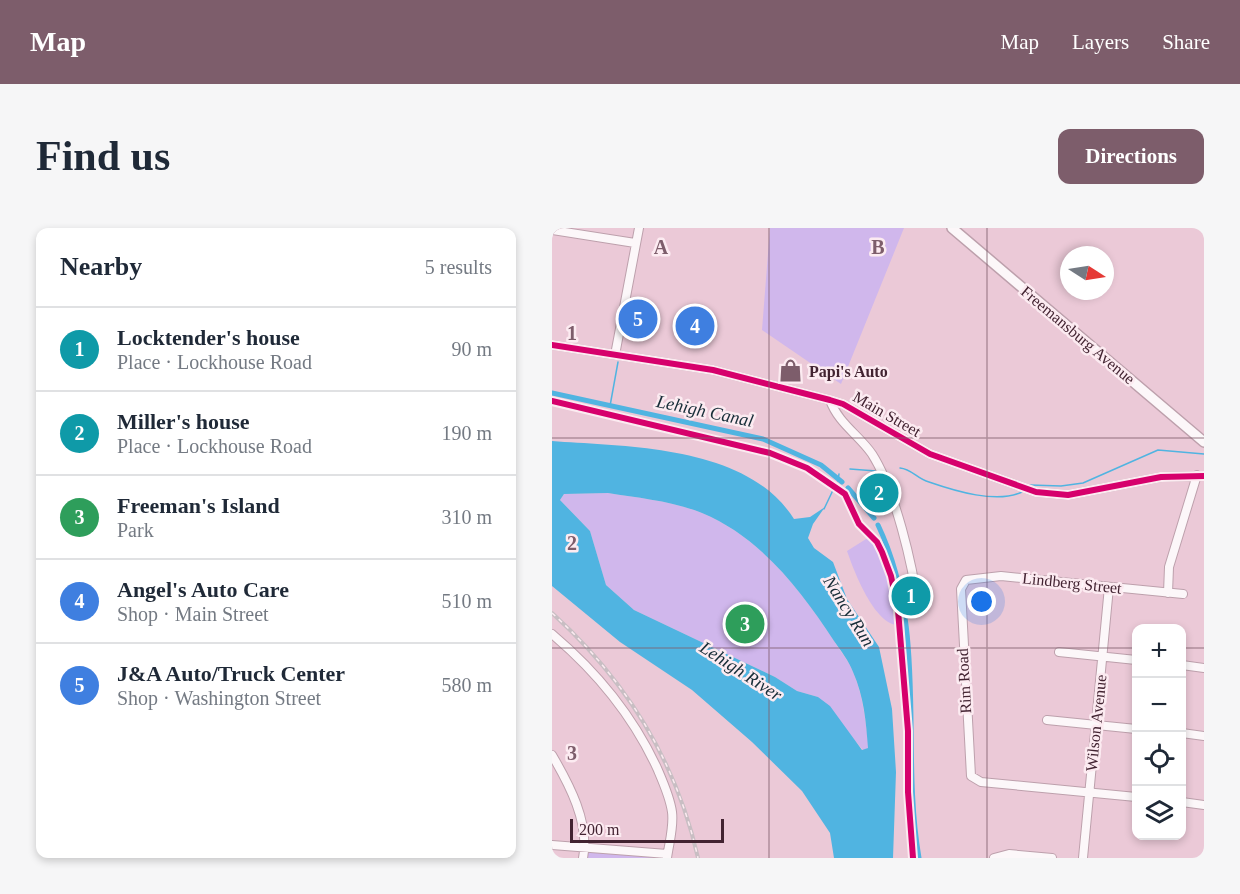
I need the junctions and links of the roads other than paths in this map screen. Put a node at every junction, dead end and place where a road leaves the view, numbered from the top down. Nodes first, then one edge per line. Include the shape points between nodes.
1 (639, 228) edge
2 (952, 228) edge
3 (552, 230) edge
4 (635, 243) junction
5 (552, 345) edge
6 (615, 355) junction
7 (830, 400) junction
8 (1204, 442) edge
9 (1201, 476) edge
10 (962, 584) joint
11 (1109, 587) junction
12 (1168, 593) junction
13 (1183, 594) dead end
14 (918, 608) dead end
15 (552, 634) edge
16 (1059, 652) dead end
17 (1102, 657) junction
18 (1132, 660) edge
19 (1186, 666) edge
20 (1204, 668) edge
21 (1047, 720) dead end
22 (1096, 724) junction
23 (1132, 728) edge
24 (1186, 734) edge
25 (1204, 736) edge
26 (552, 755) edge
27 (1089, 792) junction
28 (1132, 796) edge
29 (1186, 803) edge
30 (1204, 805) edge
31 (552, 844) edge
32 (585, 847) junction
33 (667, 856) edge
34 (994, 857) edge
35 (583, 858) edge
36 (1052, 858) edge
37 (1083, 858) edge

1 - 4 street
2 - 8 main road, Freemansburg Avenue
3 - 4 street
4 - 6 street
5 - 6 street, Main Street
6 - 7 street, Main Street via 713,370
7 - 9 street, Main Street via 930,454 1036,492 1068,495 1161,477
7 - 14 street via 880,471 902,530
9 - 12 street via 1171,561
10 - 11 street, Lindberg Street via 978,577 1001,576
10 - 27 street, Rim Road via 969,769 973,777 981,782
11 - 12 street, Lindberg Street
11 - 17 street, Wilson Avenue
12 - 13 street, Lindberg Street
15 - 33 street via 609,690 650,754 672,812
16 - 17 street
17 - 18 street
17 - 22 street, Wilson Avenue
19 - 20 street
21 - 22 street
22 - 23 street
22 - 27 street, Wilson Avenue
24 - 25 street
26 - 32 street via 582,821
27 - 28 street
27 - 37 street, Wilson Avenue
29 - 30 street
31 - 32 street
32 - 33 street
32 - 35 street
34 - 36 street via 1009,854

